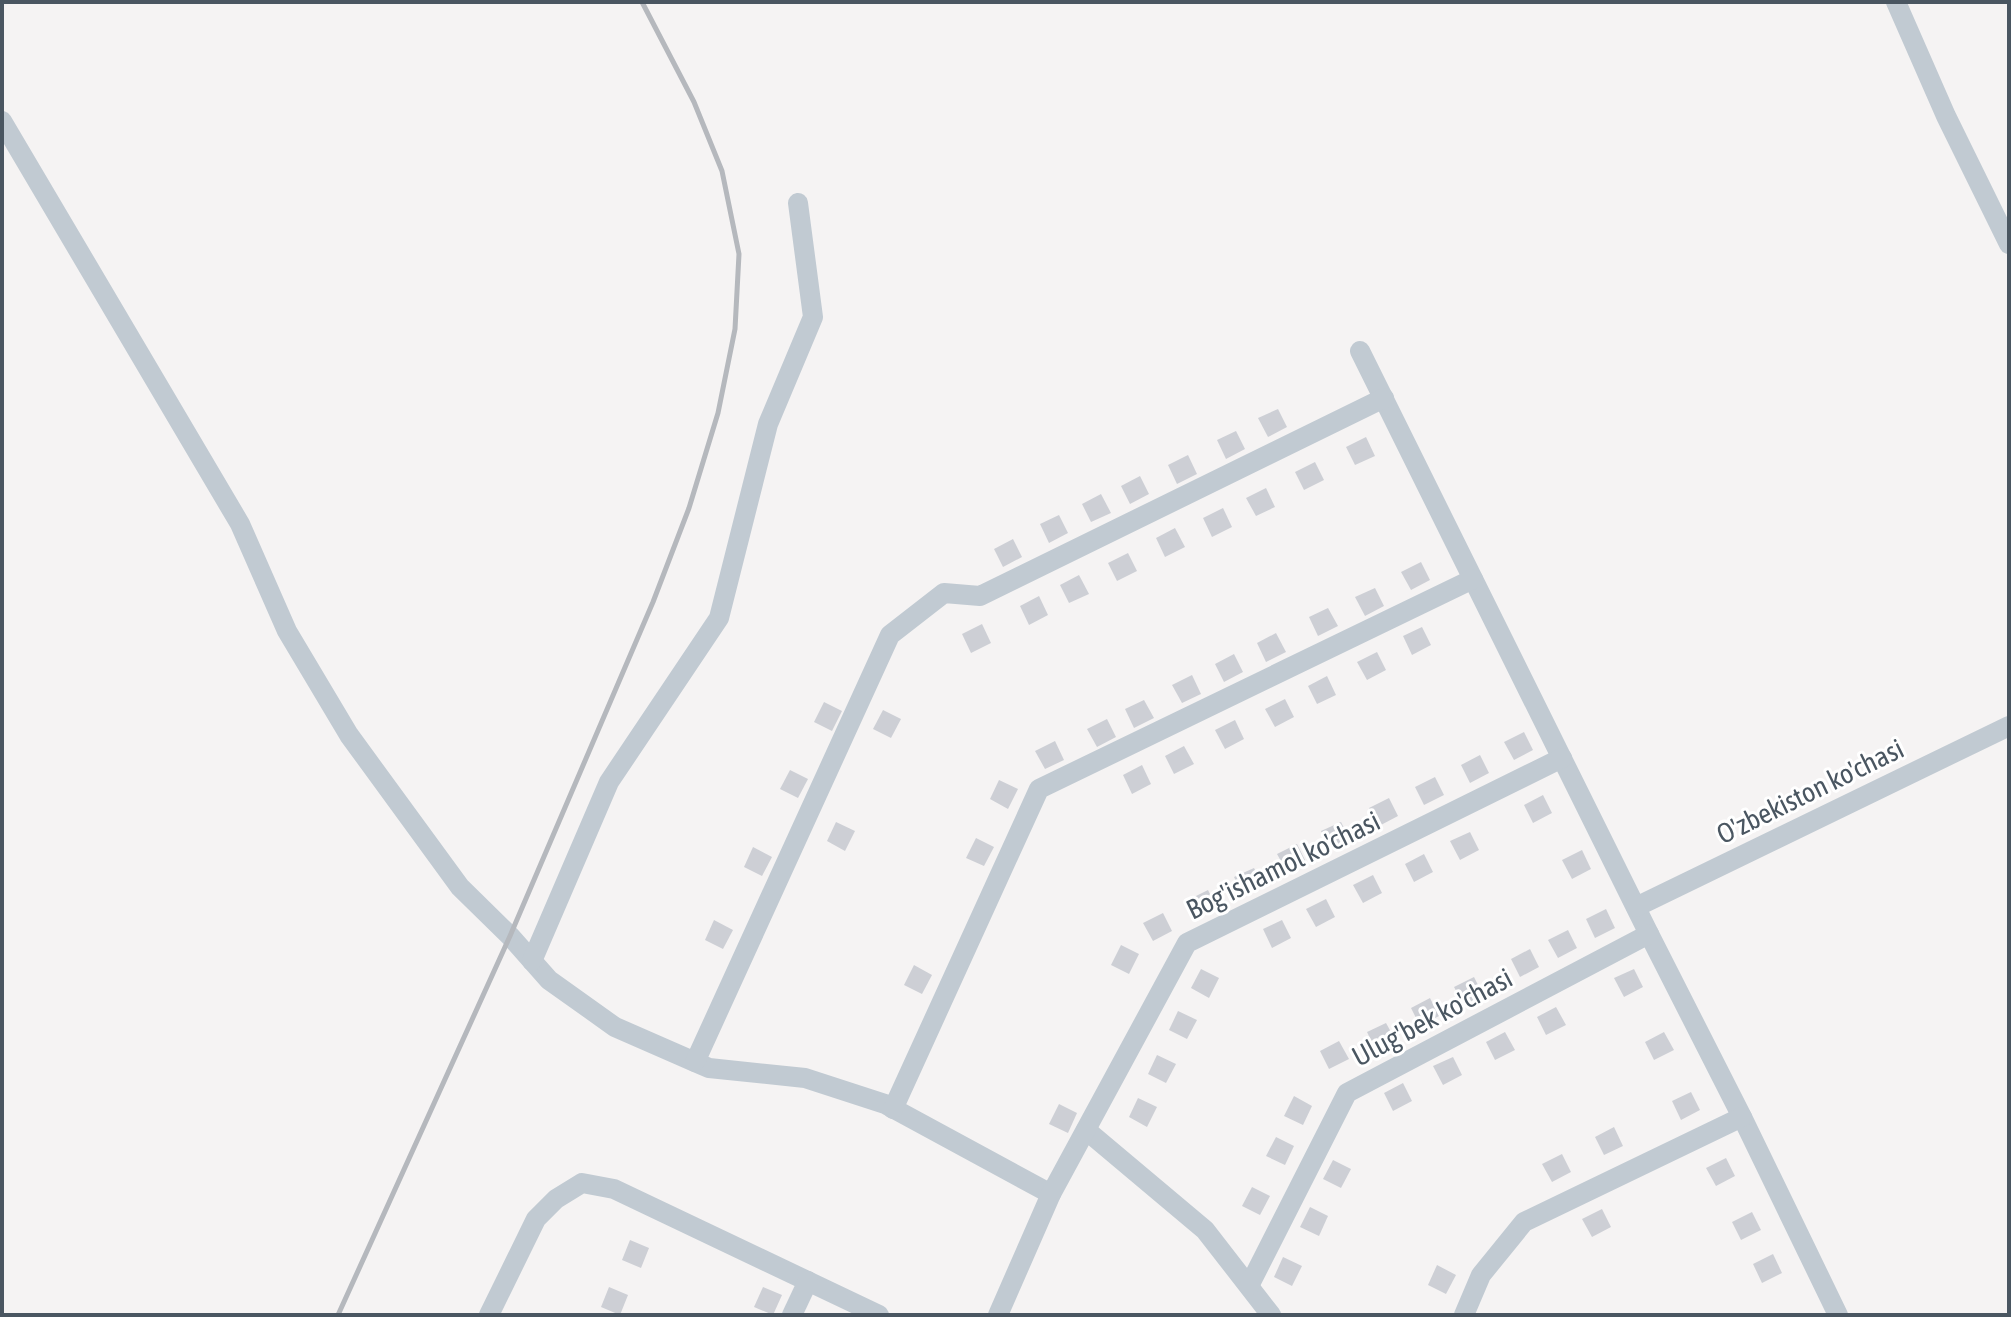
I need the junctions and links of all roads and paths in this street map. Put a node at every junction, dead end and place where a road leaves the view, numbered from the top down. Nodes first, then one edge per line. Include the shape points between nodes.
1 (1896, 2) edge
2 (2, 121) edge
3 (798, 203) dead end
4 (2009, 244) edge
5 (1360, 351) dead end
6 (1384, 398) junction
7 (1473, 579) junction
8 (2009, 726) edge
9 (1562, 758) junction
10 (1636, 907) junction
11 (1649, 934) junction
12 (532, 961) junction
13 (695, 1062) junction
14 (893, 1109) junction
15 (1742, 1117) junction
16 (1086, 1130) junction
17 (1051, 1194) junction
18 (808, 1281) junction
19 (1249, 1286) junction
20 (489, 1315) edge
21 (792, 1315) edge
22 (879, 1315) edge
23 (998, 1315) edge
24 (1271, 1315) edge
25 (1464, 1315) edge
26 (1838, 1315) edge

1 - 4 street
2 - 12 street via 240,524 287,631 349,735 460,887
3 - 12 street via 813,317 768,424 719,618 609,782
5 - 6 street
6 - 7 street
6 - 13 street via 980,596 944,593 890,635
7 - 9 street
7 - 14 street via 1039,789
8 - 10 street, O'zbekiston ko'chasi
9 - 10 street
9 - 16 street, Bog'ishamol ko'chasi via 1187,943
10 - 11 street
11 - 15 street
11 - 19 street, Ulug'bek ko'chasi via 1347,1093
12 - 13 street via 549,980 615,1027
13 - 14 street via 805,1078
14 - 17 street
15 - 25 street via 1524,1222 1481,1275
15 - 26 street
16 - 17 street, Bog'ishamol ko'chasi
16 - 19 street via 1205,1230
17 - 23 street, Bog'ishamol ko'chasi
18 - 20 street via 614,1189 582,1183 536,1219
18 - 21 street
18 - 22 street
19 - 24 street

